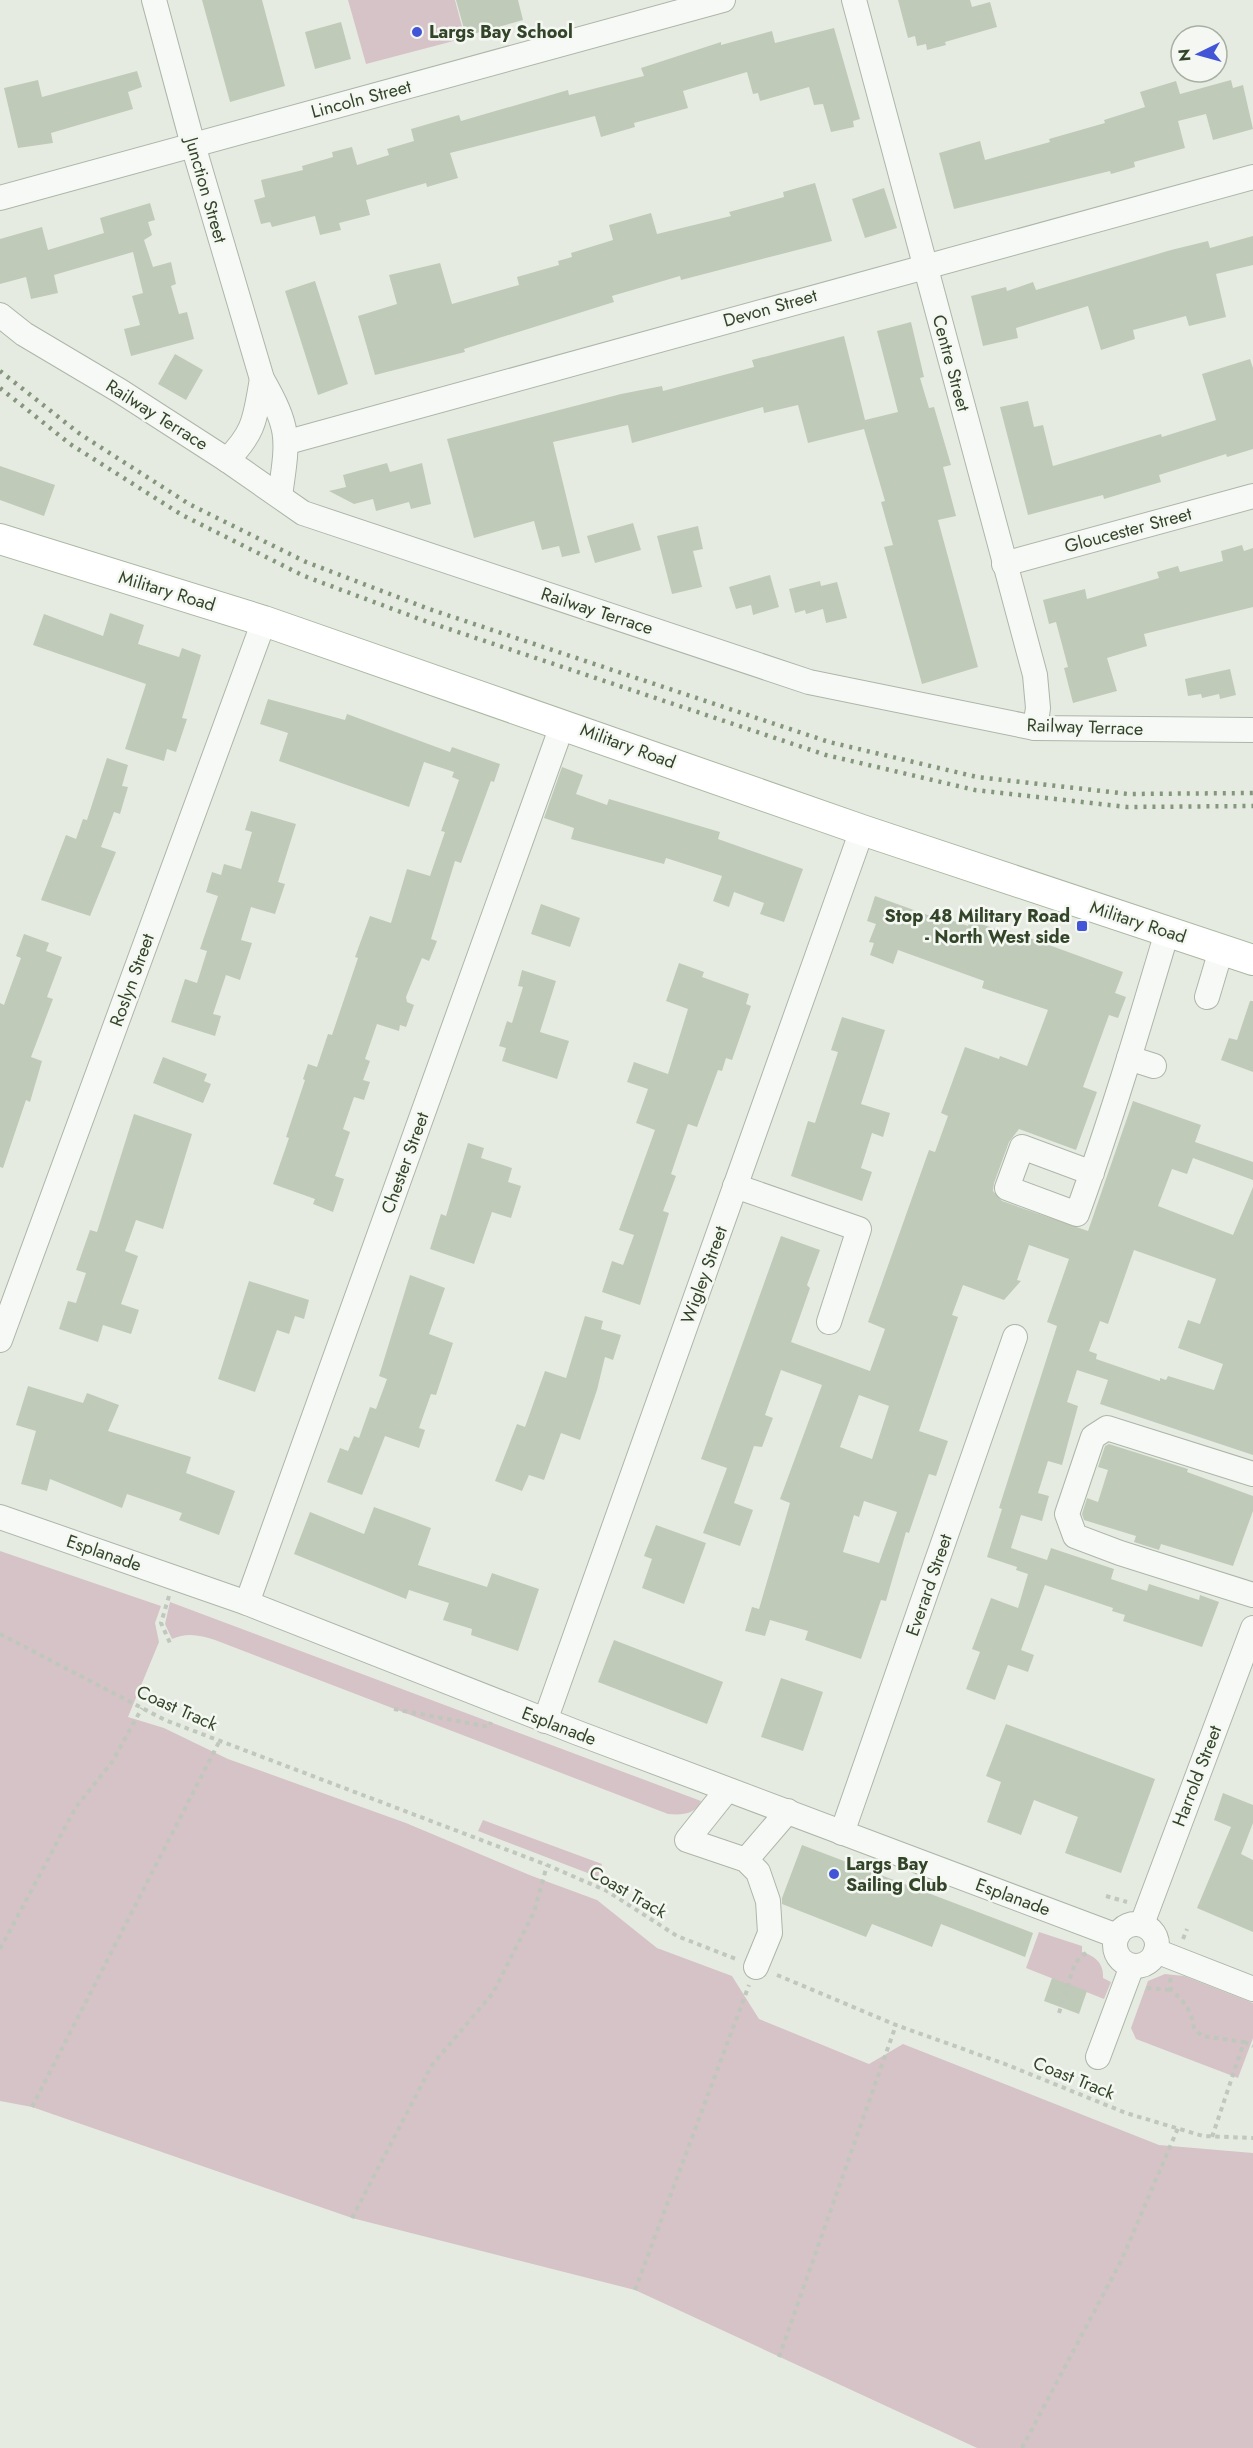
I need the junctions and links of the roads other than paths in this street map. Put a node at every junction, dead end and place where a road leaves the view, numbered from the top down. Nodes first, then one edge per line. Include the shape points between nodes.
1 (154, 0) edge
2 (723, 0) edge
3 (855, 0) edge
4 (193, 145) junction
5 (1253, 177) edge
6 (0, 198) edge
7 (926, 265) junction
8 (0, 315) edge
9 (262, 379) junction
10 (288, 442) junction
11 (227, 460) junction
12 (280, 496) junction
13 (1253, 496) edge
14 (0, 539) edge
15 (1004, 564) junction
16 (264, 621) junction
17 (563, 723) junction
18 (1035, 728) junction
19 (1253, 730) edge
20 (862, 830) junction
21 (1167, 932) junction
22 (1221, 950) junction
23 (1253, 960) edge
24 (1207, 997) dead end
25 (1130, 1058) junction
26 (1154, 1066) dead end
27 (1092, 1173) dead end
28 (735, 1186) junction
29 (829, 1322) dead end
30 (1015, 1337) dead end
31 (0, 1340) edge
32 (1253, 1474) edge
33 (0, 1516) edge
34 (1253, 1595) edge
35 (247, 1603) junction
36 (1253, 1629) edge
37 (545, 1721) junction
38 (727, 1790) junction
39 (788, 1812) junction
40 (842, 1833) junction
41 (746, 1860) junction
42 (1142, 1924) junction
43 (1117, 1936) junction
44 (1156, 1951) junction
45 (756, 1967) road end
46 (1135, 1977) junction
47 (1253, 1989) edge
48 (1098, 2057) dead end

1 - 4 street, Junction Street
2 - 4 street, Lincoln Street
3 - 7 street, Centre Street
4 - 6 street, Lincoln Street
4 - 9 street, Junction Street
5 - 7 street, Devon Street
7 - 10 street, Devon Street
7 - 15 street, Centre Street
8 - 11 street, Railway Terrace via 24,334
9 - 10 street, Junction Street via 279,409
9 - 11 street, Junction Street via 254,425
10 - 12 street, Junction Street
11 - 12 street, Railway Terrace
12 - 18 street, Railway Terrace via 303,513 809,682
13 - 15 street, Gloucester Street
14 - 16 main road, Military Road
15 - 18 street, Centre Street via 1035,675
16 - 17 main road, Military Road
16 - 31 street, Roslyn Street
17 - 20 main road, Military Road
17 - 35 street, Chester Street
18 - 19 street, Railway Terrace
20 - 21 main road, Military Road
20 - 28 street, Wigley Street
21 - 22 main road, Military Road
21 - 25 street
22 - 23 main road, Military Road
22 - 24 street
25 - 26 street
25 - 27 street
28 - 29 street via 859,1228
28 - 37 street, Wigley Street
30 - 40 street, Everard Street
32 - 34 street via 1107,1428 1092,1437 1066,1514 1076,1536
33 - 35 street, Esplanade
35 - 37 street, Esplanade
36 - 42 street, Harrold Street
37 - 38 street, Esplanade
38 - 39 street, Esplanade
38 - 41 street via 687,1840
39 - 40 street, Esplanade
39 - 41 street
40 - 43 street, Esplanade
41 - 45 street via 758,1872 768,1901 770,1933
42 - 43 street via 1128,1925
42 - 44 street via 1156,1937
43 - 46 street via 1116,1953
44 - 46 street
44 - 47 street
46 - 48 street

